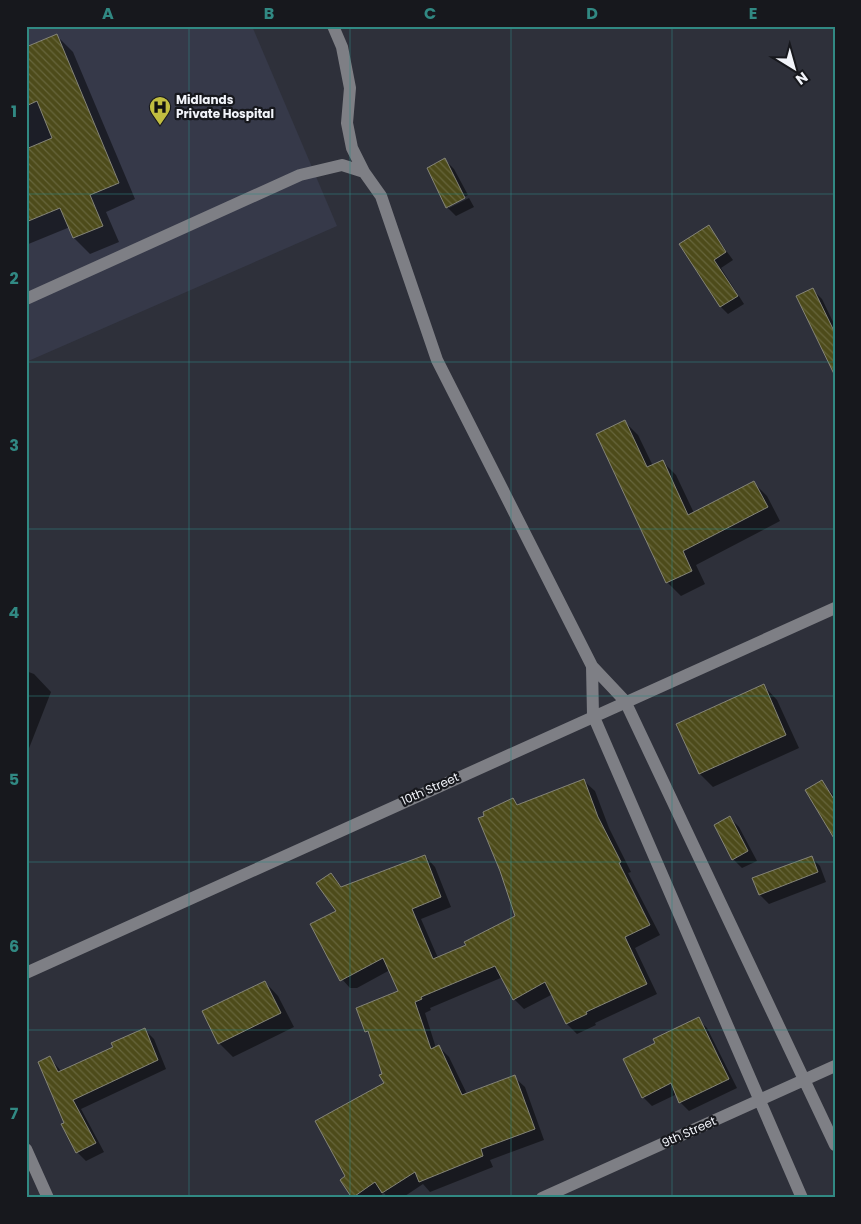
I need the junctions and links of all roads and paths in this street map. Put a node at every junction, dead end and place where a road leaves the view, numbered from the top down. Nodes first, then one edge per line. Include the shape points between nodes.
1 (333, 26) edge
2 (364, 172) junction
3 (26, 299) edge
4 (835, 608) edge
5 (592, 666) junction
6 (625, 701) junction
7 (593, 715) junction
8 (26, 973) edge
9 (835, 1066) edge
10 (805, 1080) junction
11 (760, 1100) junction
12 (835, 1145) edge
13 (26, 1149) edge
14 (48, 1198) edge
15 (542, 1198) edge
16 (802, 1198) edge

1 - 2 street via 342,47 350,88 347,123 352,148
2 - 3 street via 342,165 300,175
2 - 5 street via 381,196 437,360
4 - 6 street, 10th Street
5 - 6 street
5 - 7 street
6 - 7 street, 10th Street
6 - 10 street
7 - 8 street, 10th Street
7 - 11 street
9 - 10 street, 9th Street
10 - 11 street, 9th Street
10 - 12 street
11 - 15 street, 9th Street
11 - 16 street
13 - 14 street

